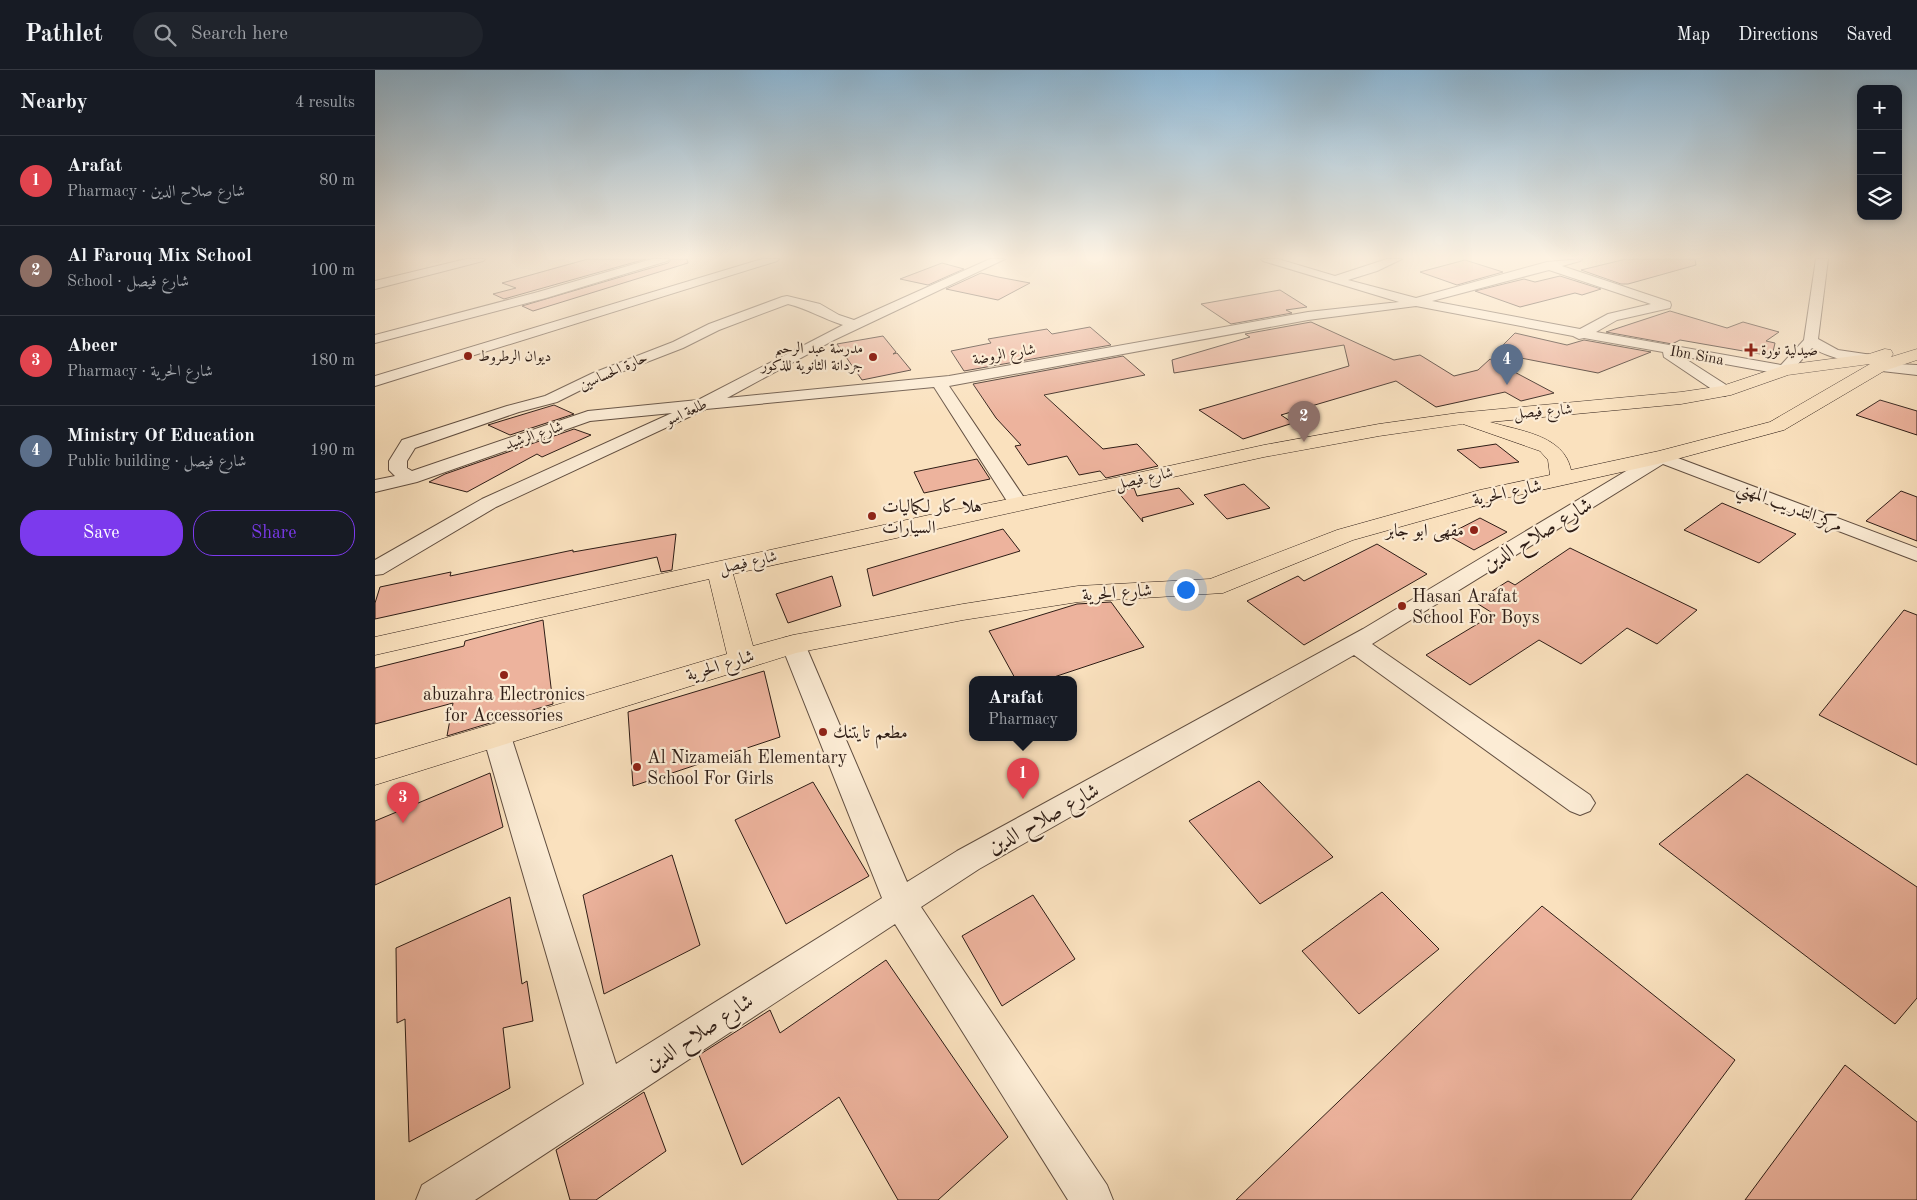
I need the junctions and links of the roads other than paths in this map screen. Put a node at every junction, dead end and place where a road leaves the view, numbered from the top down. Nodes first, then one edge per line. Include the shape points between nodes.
1 (481, 312) edge
2 (601, 312) edge
3 (755, 312) edge
4 (823, 312) edge
5 (884, 312) edge
6 (1340, 312) edge
7 (1463, 312) edge
8 (1634, 312) edge
9 (1815, 312) edge
10 (855, 325) junction
11 (1579, 335) junction
12 (375, 339) edge
13 (1811, 341) junction
14 (1661, 349) junction
15 (1913, 356) edge
16 (1875, 363) junction
17 (1785, 370) junction
18 (375, 381) edge
19 (939, 382) junction
20 (1725, 391) junction
21 (698, 407) junction
22 (1522, 413) junction
23 (1458, 418) junction
24 (1547, 447) junction
25 (1662, 457) junction
26 (1620, 467) junction
27 (410, 478) junction
28 (1562, 480) junction
29 (375, 486) edge
30 (1019, 505) junction
31 (1917, 556) edge
32 (719, 568) junction
33 (375, 570) edge
34 (793, 644) junction
35 (1355, 644) junction
36 (375, 646) edge
37 (742, 658) junction
38 (497, 736) junction
39 (375, 772) edge
40 (1580, 803) dead end
41 (900, 903) junction
42 (606, 1092) junction
43 (437, 1200) edge
44 (1092, 1200) edge

1 - 12 street
2 - 18 street
3 - 27 street, حارة الحساسين via 597,376 551,399 409,444 398,461 398,470
4 - 10 street, حارة الحساسين
5 - 10 street, طلعة اسو
6 - 19 street, شارع الروضة
7 - 11 street, Ibn Sina
8 - 11 street via 1613,317
9 - 13 street
10 - 21 street, طلعة اسو
11 - 14 street, Ibn Sina
13 - 16 street via 1838,356
13 - 17 street
14 - 17 street, Ibn Sina
14 - 20 street
15 - 16 main road, شارع الحرية
16 - 17 main road, شارع فيصل
16 - 25 main road, شارع الحرية via 1777,426
17 - 20 main road, شارع فيصل
19 - 21 street, شارع الروضة
19 - 30 street
20 - 22 main road, شارع فيصل
21 - 27 street, شارع الرشيد via 588,416
21 - 33 street, طلعة اسو via 489,503
22 - 23 main road, شارع فيصل
22 - 24 main road via 1534,438
23 - 24 main road
23 - 30 main road, شارع فيصل via 1264,451
24 - 26 main road
24 - 28 main road via 1558,458
25 - 26 main road, شارع الحرية
25 - 31 street, مركز التدريب المهني
25 - 35 street, شارع صلاح الدين
26 - 28 main road, شارع الحرية
27 - 29 street, شارع الرشيد
28 - 34 main road, شارع الحرية via 1488,495 1345,535 1214,586 1078,594
30 - 32 main road, شارع فيصل
32 - 36 main road, شارع فيصل
32 - 37 main road
34 - 37 main road, شارع الحرية
34 - 41 street
35 - 40 street
35 - 41 street, شارع صلاح الدين via 968,860
37 - 38 main road, شارع الحرية
38 - 39 main road, شارع الحرية
38 - 42 street
41 - 42 street, شارع صلاح الدين
41 - 44 street
42 - 43 street, شارع صلاح الدين

